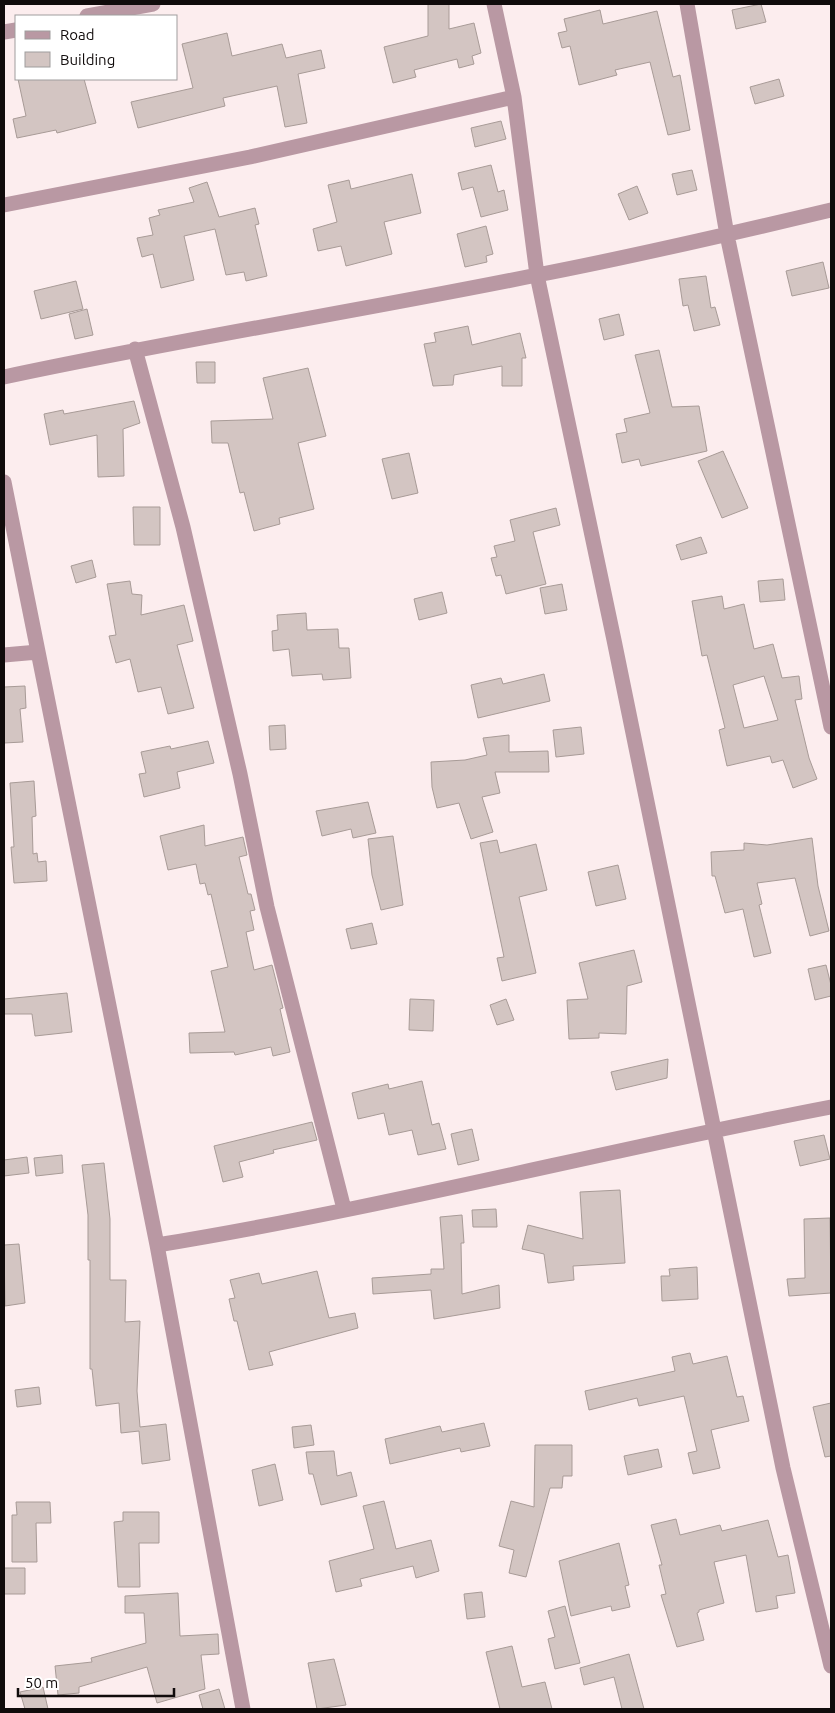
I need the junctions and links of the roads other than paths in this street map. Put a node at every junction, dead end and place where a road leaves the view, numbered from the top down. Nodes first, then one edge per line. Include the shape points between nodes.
1 (153, 4) edge
2 (494, 4) edge
3 (687, 4) edge
4 (92, 15) edge
5 (514, 97) junction
6 (4, 205) edge
7 (831, 210) edge
8 (727, 235) junction
9 (537, 275) junction
10 (135, 349) junction
11 (4, 377) edge
12 (4, 482) edge
13 (38, 652) junction
14 (4, 655) edge
15 (831, 727) edge
16 (831, 1107) edge
17 (715, 1129) junction
18 (344, 1210) junction
19 (157, 1245) junction
20 (831, 1666) edge
21 (243, 1709) edge

1 - 4 street
2 - 5 street
3 - 8 street
5 - 6 street via 250,157
5 - 9 street
7 - 8 street
8 - 9 street
8 - 15 street
9 - 10 street
9 - 17 street
10 - 11 street
10 - 18 street via 183,527 267,907
12 - 13 street
13 - 14 street
13 - 19 street
16 - 17 street
17 - 18 street
17 - 20 street via 783,1468
18 - 19 street via 268,1227
19 - 21 street

